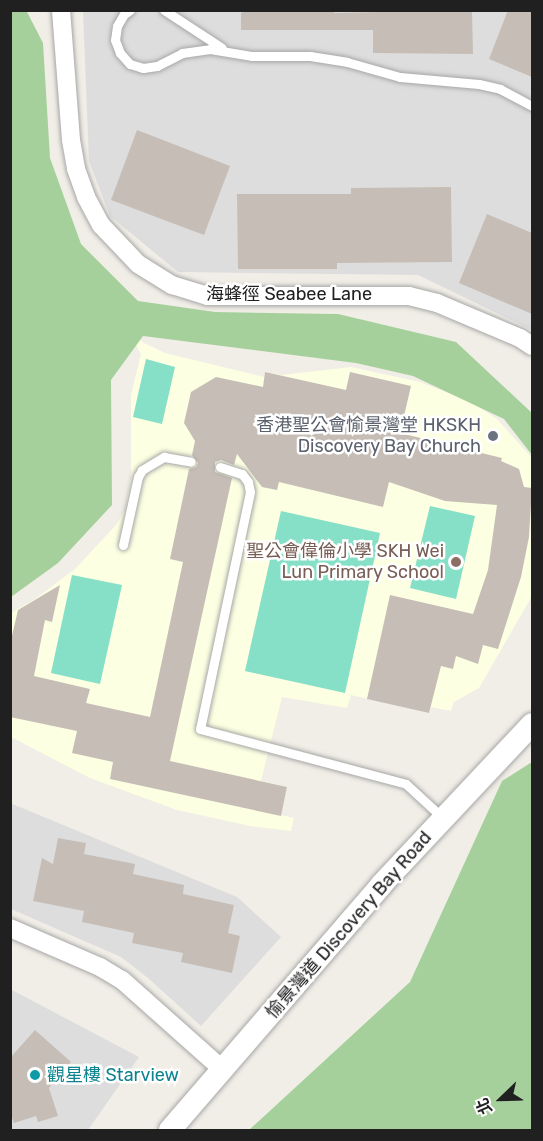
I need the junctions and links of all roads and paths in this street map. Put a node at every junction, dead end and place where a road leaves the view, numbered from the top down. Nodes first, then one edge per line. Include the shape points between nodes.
1 (61, 10) edge
2 (130, 10) edge
3 (164, 10) edge
4 (224, 50) junction
5 (532, 106) edge
6 (532, 346) edge
7 (191, 462) dead end
8 (220, 467) dead end
9 (123, 545) dead end
10 (532, 724) edge
11 (443, 818) junction
12 (10, 928) edge
13 (223, 1070) junction
14 (170, 1131) edge

1 - 6 street, 海蜂徑 Seabee Lane via 76,169 101,225 138,264 172,285 207,296 409,296 437,303
2 - 4 lane via 117,26 115,40 130,64 143,68 157,66 189,51
3 - 4 lane
4 - 5 lane via 252,56 329,59 400,77 479,84 500,89
7 - 9 lane via 164,456 142,470
8 - 11 lane via 243,474 250,492 200,729 406,784
10 - 11 street, 愉景灣道 Discovery Bay Road
11 - 13 street, 愉景灣道 Discovery Bay Road
12 - 13 street via 122,980
13 - 14 street, 愉景灣道 Discovery Bay Road

